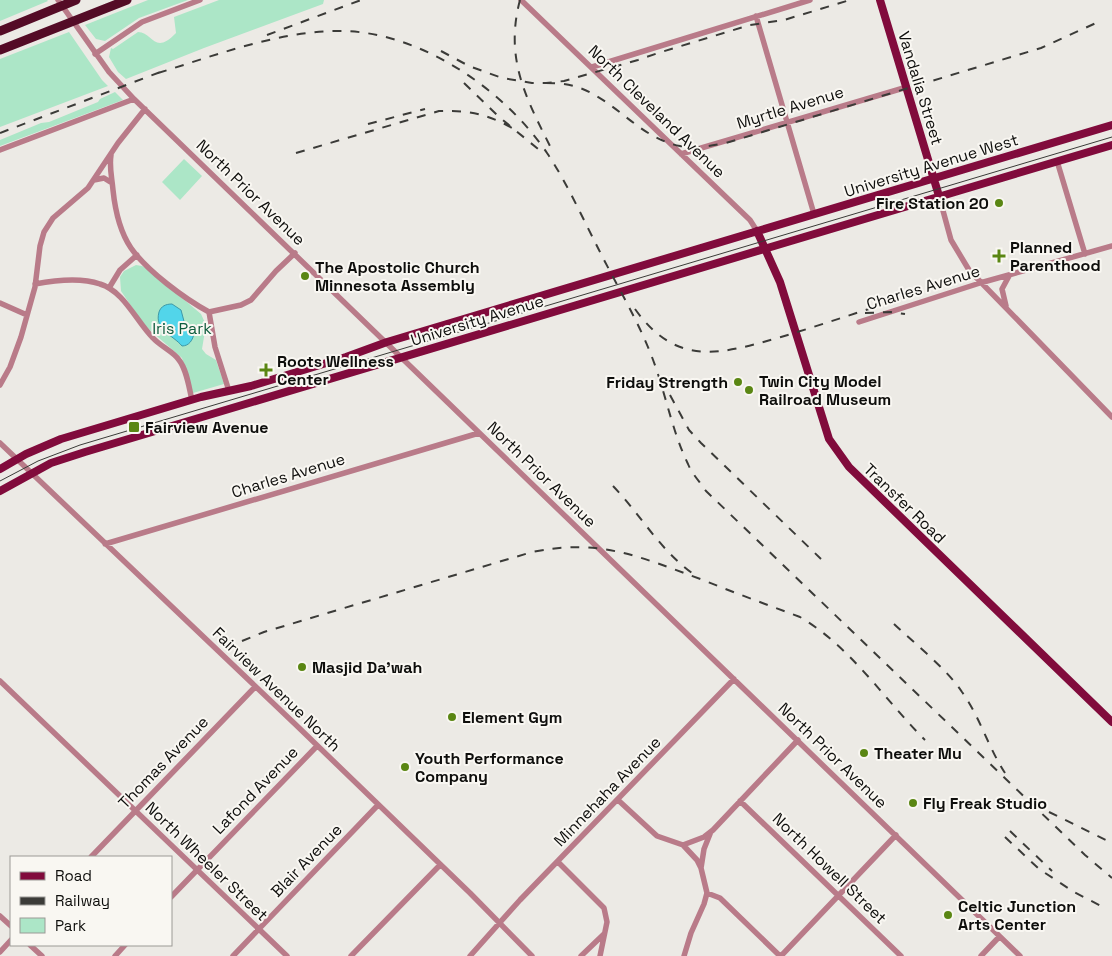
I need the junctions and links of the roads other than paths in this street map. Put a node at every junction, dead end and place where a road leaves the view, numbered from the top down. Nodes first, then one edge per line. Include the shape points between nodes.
1 (58, 0) edge
2 (76, 0) edge
3 (127, 0) edge
4 (200, 0) edge
5 (521, 0) edge
6 (810, 0) edge
7 (880, 0) edge
8 (756, 16) junction
9 (0, 31) edge
10 (0, 50) edge
11 (95, 54) junction
12 (592, 67) junction
13 (907, 86) junction
14 (134, 99) junction
15 (145, 109) junction
16 (787, 122) junction
17 (1112, 125) edge
18 (1112, 145) edge
19 (0, 150) edge
20 (112, 150) junction
21 (682, 154) junction
22 (1057, 161) junction
23 (934, 178) junction
24 (94, 180) junction
25 (112, 183) junction
26 (940, 196) junction
27 (814, 214) junction
28 (757, 231) junction
29 (1112, 246) edge
30 (765, 248) junction
31 (295, 253) junction
32 (1085, 254) junction
33 (136, 255) junction
34 (1009, 275) junction
35 (35, 284) junction
36 (980, 284) junction
37 (109, 288) junction
38 (0, 303) edge
39 (1008, 311) junction
40 (209, 312) junction
41 (26, 315) junction
42 (859, 322) dead end
43 (387, 342) junction
44 (401, 357) junction
45 (0, 385) edge
46 (229, 391) junction
47 (192, 400) junction
48 (1112, 417) edge
49 (479, 433) junction
50 (0, 444) edge
51 (17, 459) junction
52 (0, 469) edge
53 (30, 474) junction
54 (0, 490) edge
55 (105, 544) junction
56 (734, 679) junction
57 (0, 681) edge
58 (255, 687) junction
59 (1112, 722) edge
60 (798, 740) junction
61 (317, 746) junction
62 (618, 800) junction
63 (740, 800) junction
64 (378, 805) junction
65 (136, 811) junction
66 (713, 830) junction
67 (896, 836) junction
68 (683, 845) junction
69 (92, 856) edge
70 (558, 862) junction
71 (440, 865) junction
72 (701, 868) junction
73 (197, 870) junction
74 (707, 893) junction
75 (172, 896) edge
76 (838, 896) junction
77 (0, 916) edge
78 (500, 924) junction
79 (10, 925) edge
80 (259, 930) junction
81 (604, 934) junction
82 (1000, 937) junction
83 (10, 941) edge
84 (31, 946) edge
85 (125, 946) edge
86 (0, 952) edge
87 (42, 956) edge
88 (115, 956) edge
89 (233, 956) edge
90 (287, 956) edge
91 (351, 956) edge
92 (470, 956) edge
93 (532, 956) edge
94 (581, 956) edge
95 (600, 956) edge
96 (684, 956) edge
97 (781, 956) edge
98 (901, 956) edge
99 (981, 956) edge
100 (1020, 956) edge

1 - 11 street, North Prior Avenue
2 - 9 highway
3 - 10 highway
4 - 11 street via 142,22
5 - 12 street, North Cleveland Avenue
6 - 8 street
7 - 13 main road, Vandalia Street
8 - 12 street
8 - 16 street
11 - 14 street, North Prior Avenue
12 - 21 street, North Cleveland Avenue
13 - 16 street, Myrtle Avenue
13 - 23 main road, Vandalia Street
14 - 15 street, North Prior Avenue
14 - 19 street
15 - 20 street
15 - 31 street, North Prior Avenue
16 - 21 street, Myrtle Avenue
16 - 27 street
17 - 23 main road, University Avenue West
18 - 22 main road, University Avenue West
20 - 24 street
20 - 25 street
21 - 28 street, North Cleveland Avenue via 750,220
22 - 26 main road, University Avenue West
22 - 32 street
23 - 26 main road, Vandalia Street
23 - 27 main road, University Avenue West
24 - 25 street via 104,178
24 - 35 street via 53,218 44,232
25 - 33 street via 121,225
26 - 30 main road, University Avenue West
26 - 36 street, Vandalia Street via 951,240
27 - 28 main road, University Avenue West
28 - 30 main road, North Cleveland Avenue
28 - 43 main road, University Avenue
29 - 32 street, Charles Avenue
30 - 44 main road, University Avenue
30 - 59 main road, Transfer Road via 780,282 825,426 836,450 849,467
31 - 40 street via 251,300
31 - 43 street, North Prior Avenue
32 - 34 street, Charles Avenue
33 - 37 street via 120,270
33 - 40 street via 158,276
34 - 36 street, Charles Avenue
34 - 39 street via 1002,290
35 - 37 street via 78,281
35 - 41 street
36 - 39 street, Vandalia Street
36 - 42 street, Charles Avenue
37 - 47 street via 153,338 179,359
38 - 41 street
39 - 48 street, Vandalia Street
40 - 46 street via 215,347
41 - 45 street via 16,353
43 - 44 street, North Prior Avenue
43 - 46 main road, University Avenue
44 - 49 street, North Prior Avenue
44 - 53 main road, University Avenue via 74,455
46 - 47 main road, University Avenue
47 - 51 main road, University Avenue via 61,440
49 - 55 street, Charles Avenue
49 - 56 street, North Prior Avenue
50 - 51 street, Fairview Avenue North
51 - 52 main road, University Avenue
51 - 53 street, Fairview Avenue North
53 - 54 main road, University Avenue
53 - 55 street, Fairview Avenue North
55 - 58 street, Fairview Avenue North
56 - 60 street, North Prior Avenue
56 - 62 street, Minnehaha Avenue
57 - 65 street, North Wheeler Street
58 - 61 street, Fairview Avenue North
58 - 65 street, Thomas Avenue
60 - 63 street
60 - 67 street, North Prior Avenue
61 - 64 street, Fairview Avenue North
61 - 73 street, Lafond Avenue
62 - 68 street via 657,836
62 - 70 street, Minnehaha Avenue
63 - 66 street
63 - 76 street, North Howell Street
64 - 71 street, Fairview Avenue North
64 - 80 street, Blair Avenue
65 - 69 street, Thomas Avenue
65 - 73 street, North Wheeler Street
66 - 68 street
66 - 72 street via 704,849
67 - 76 street
67 - 82 street, North Prior Avenue
68 - 72 street
70 - 78 street, Minnehaha Avenue
70 - 81 street via 604,908 607,917
71 - 78 street, Fairview Avenue North
71 - 91 street
72 - 74 street
73 - 75 street, Lafond Avenue
73 - 80 street, North Wheeler Street
74 - 96 street
74 - 97 street via 720,898
76 - 97 street
76 - 98 street, North Howell Street
77 - 79 street
78 - 92 street, Minnehaha Avenue
78 - 93 street, Fairview Avenue North
80 - 89 street, Blair Avenue
80 - 90 street, North Wheeler Street
81 - 94 street
81 - 95 street
82 - 99 street
82 - 100 street, North Prior Avenue
83 - 86 street
84 - 87 street
85 - 88 street

